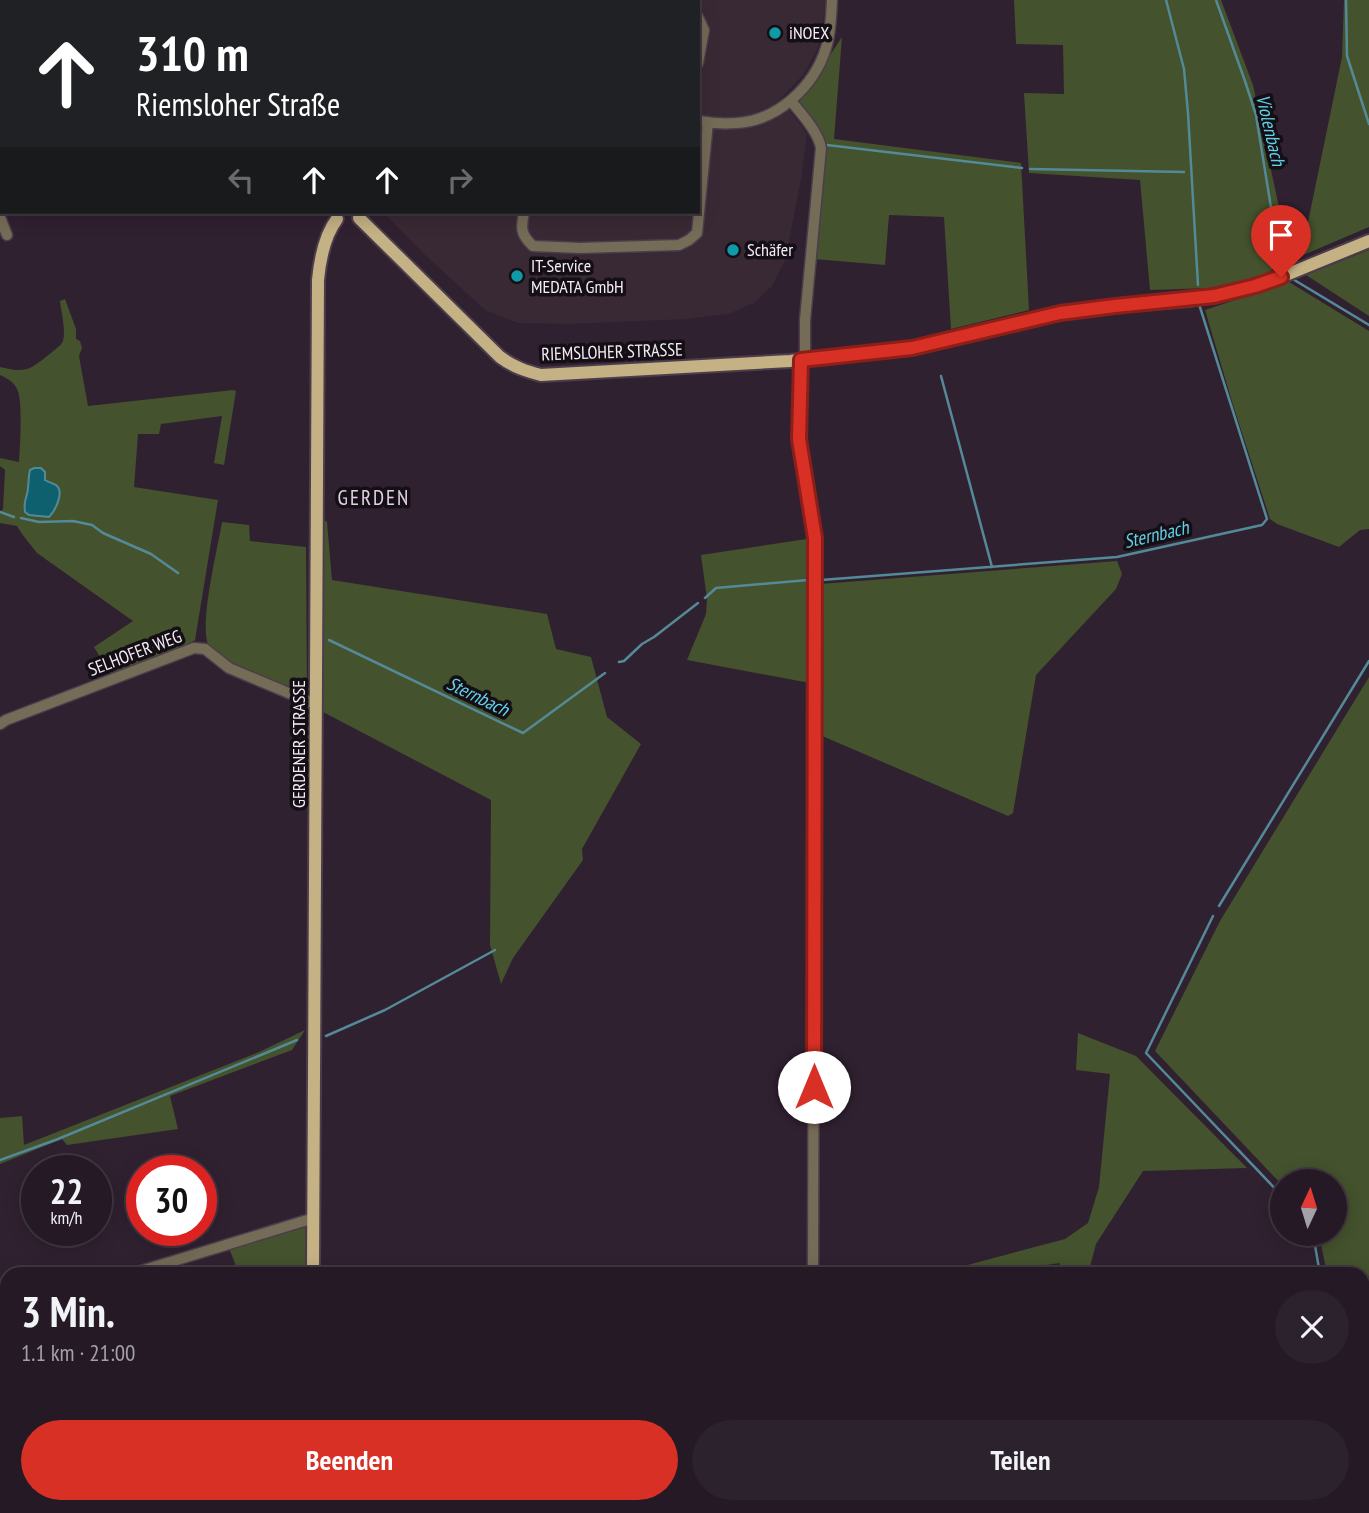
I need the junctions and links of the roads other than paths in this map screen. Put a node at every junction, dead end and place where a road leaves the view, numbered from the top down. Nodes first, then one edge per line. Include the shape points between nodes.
1 (832, 0) edge
2 (700, 21) edge
3 (700, 53) edge
4 (791, 101) junction
5 (703, 122) edge
6 (700, 178) edge
7 (524, 214) edge
8 (698, 214) edge
9 (335, 215) edge
10 (360, 215) edge
11 (0, 217) edge
12 (8, 235) dead end
13 (1369, 241) edge
14 (801, 360) junction
15 (317, 703) junction
16 (0, 724) edge
17 (314, 1218) junction
18 (154, 1267) edge
19 (313, 1267) edge
20 (813, 1267) edge

1 - 4 street via 823,58
2 - 3 street via 704,30
4 - 5 street via 751,121
4 - 14 street via 821,148
5 - 6 street
7 - 8 street via 523,234 533,246 580,248 679,245 697,233
9 - 10 main road via 350,222
9 - 15 main road, GERDENER STRASSE via 318,280
10 - 14 main road, RIEMSLOHER STRASSE via 500,357 525,371 558,375
11 - 12 street
13 - 14 main road, RIEMSLOHER STRASSE via 1281,277 1214,296 1079,310 912,348
14 - 20 street via 799,439 815,538
15 - 16 street, SELHOFER WEG via 229,668 205,649 194,648
15 - 17 main road, GERDENER STRASSE
17 - 18 street
17 - 19 main road, GERDENER STRASSE

